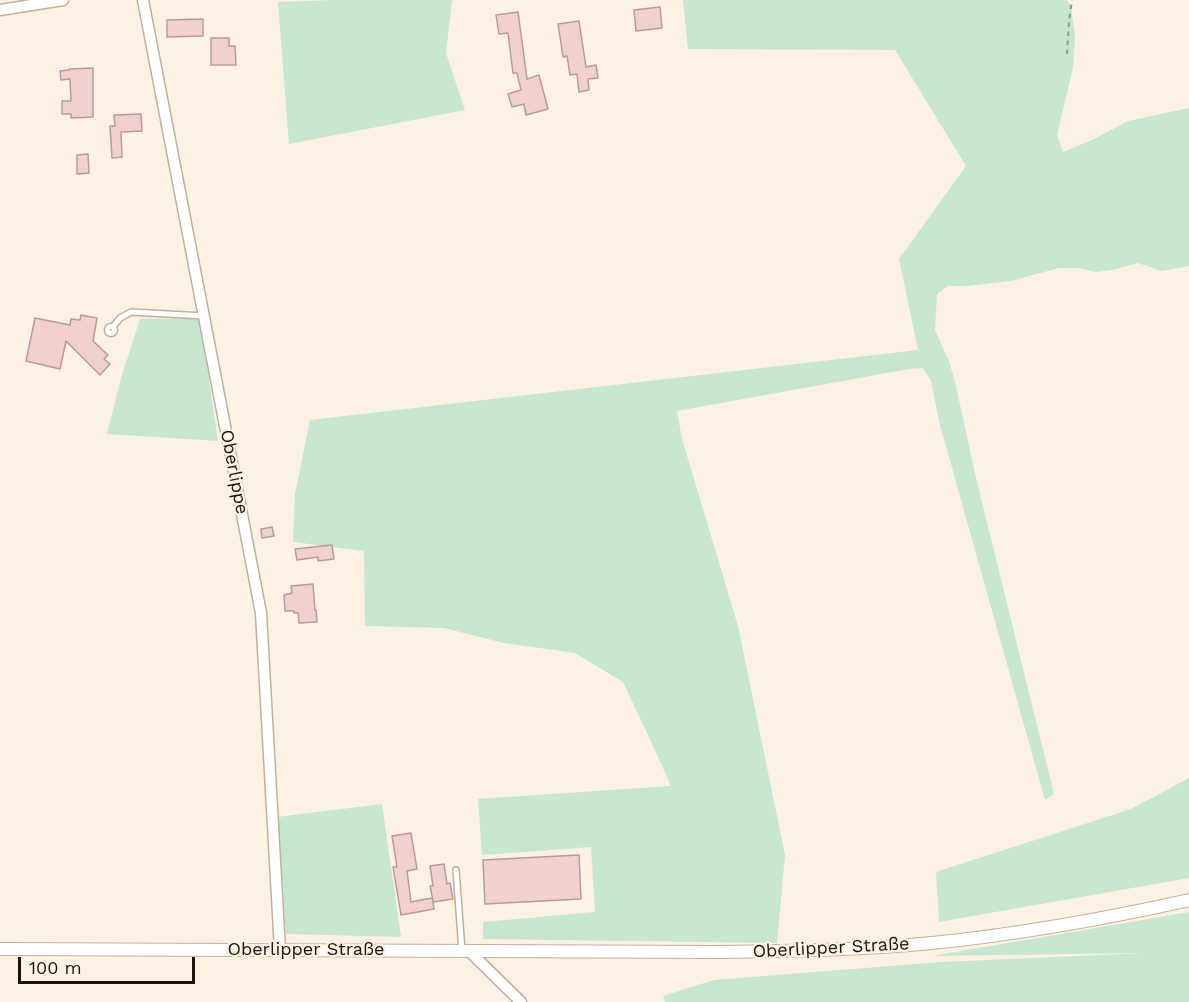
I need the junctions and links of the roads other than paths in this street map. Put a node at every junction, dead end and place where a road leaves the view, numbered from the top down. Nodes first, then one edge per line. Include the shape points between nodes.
1 (63, 0) edge
2 (144, 0) edge
3 (0, 10) edge
4 (204, 316) junction
5 (113, 327) dead end
6 (456, 870) dead end
7 (1189, 900) edge
8 (0, 949) edge
9 (280, 950) junction
10 (465, 951) junction
11 (521, 1002) edge

1 - 3 street
2 - 4 street, Oberlippe
4 - 5 lane via 131,312
4 - 9 street, Oberlippe via 261,613
6 - 10 lane
7 - 10 street, Oberlipper Straße via 1022,932 932,943 811,951
8 - 9 street, Oberlipper Straße
9 - 10 street, Oberlipper Straße
10 - 11 street

